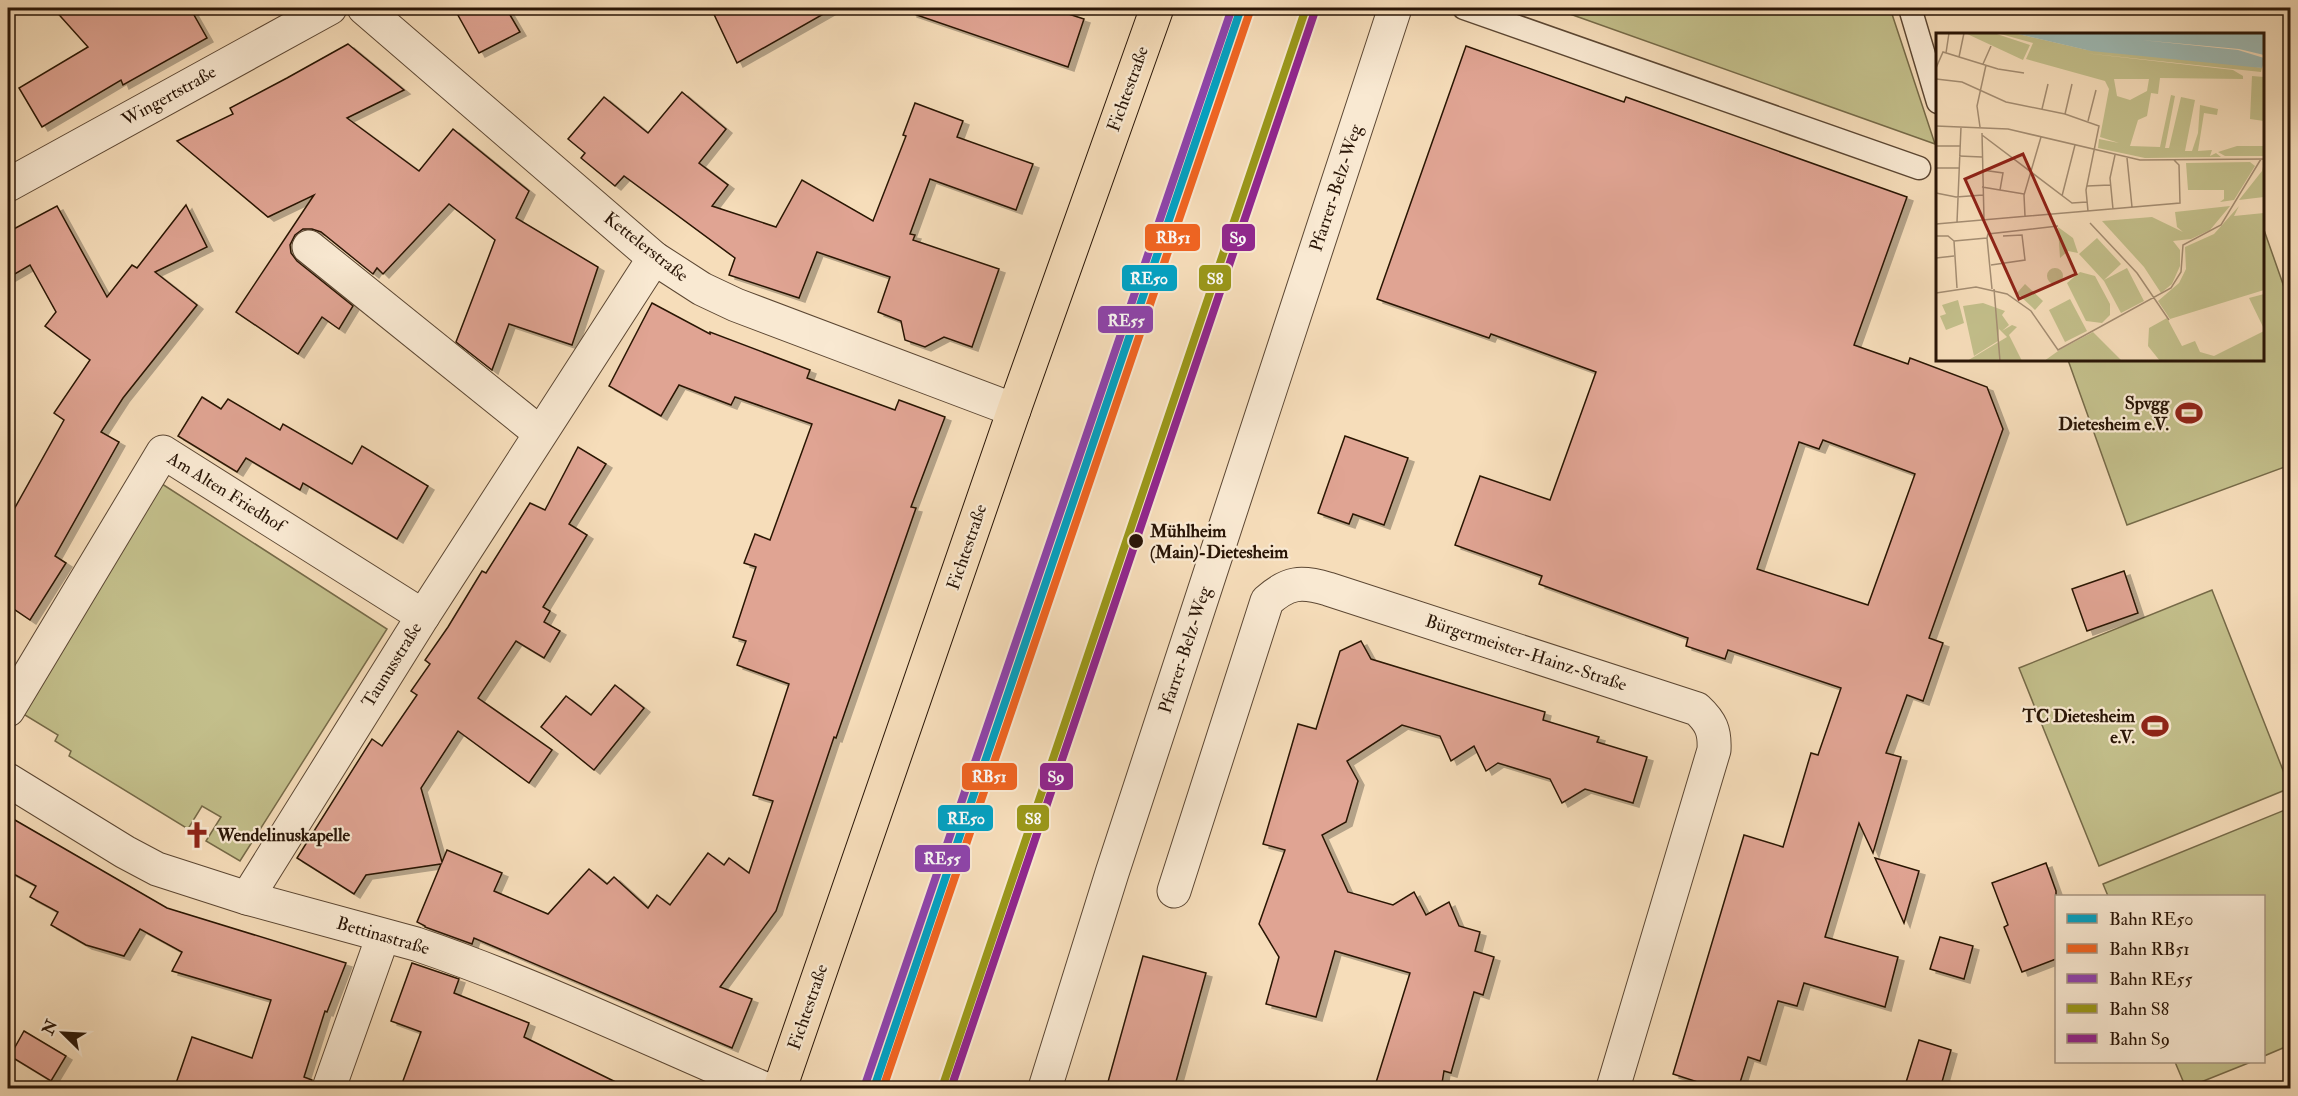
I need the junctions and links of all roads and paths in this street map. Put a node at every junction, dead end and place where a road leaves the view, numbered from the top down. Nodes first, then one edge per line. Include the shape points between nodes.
1 (330, 8) edge
2 (364, 8) edge
3 (1157, 8) edge
4 (1395, 8) edge
5 (1464, 8) edge
6 (1910, 8) edge
7 (1936, 95) edge
8 (1919, 168) dead end
9 (8, 185) edge
10 (309, 247) dead end
11 (654, 258) junction
12 (1014, 410) junction
13 (540, 433) junction
14 (423, 616) junction
15 (8, 710) edge
16 (8, 780) edge
17 (1174, 891) dead end
18 (247, 898) junction
19 (383, 936) junction
20 (329, 1089) edge
21 (763, 1089) edge
22 (780, 1089) edge
23 (1045, 1089) edge
24 (1613, 1089) edge

1 - 9 street, Wingertstraße
2 - 11 street, Kettelerstraße
3 - 12 main road, Fichtestraße
4 - 23 street, Pfarrer-Belz-Weg
5 - 8 lane
6 - 7 lane
10 - 13 street
11 - 12 street, Kettelerstraße via 702,289 736,304
11 - 13 street, Taunusstraße
12 - 22 main road, Fichtestraße
13 - 14 street, Taunusstraße
14 - 15 street, Am Alten Friedhof via 163,452
14 - 18 street, Taunusstraße
16 - 18 street, Bettinastraße via 157,869
17 - 24 street, Bürgermeister-Hainz-Straße via 1267,601 1291,585 1308,583 1328,589 1697,709 1715,731 1714,750
18 - 19 street, Bettinastraße
19 - 20 street
19 - 21 street, Bettinastraße via 489,971

